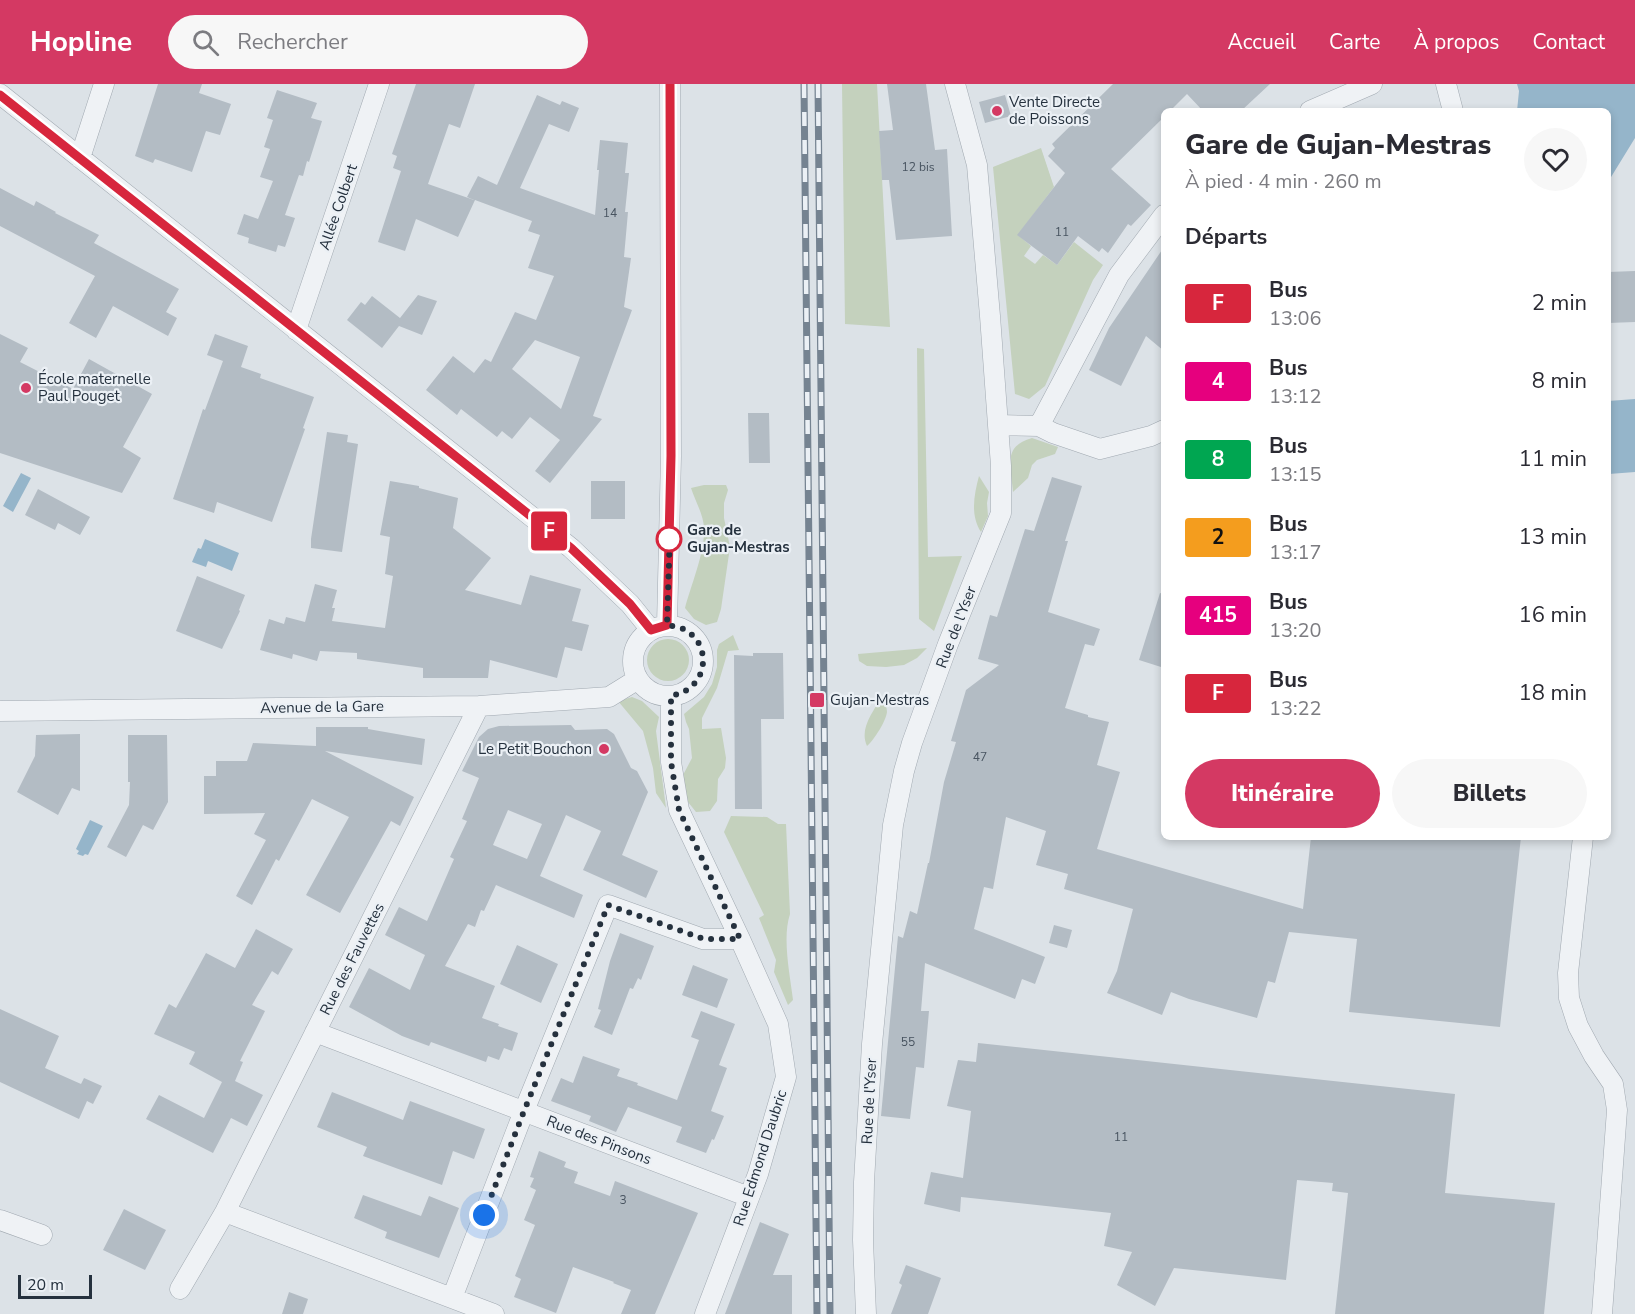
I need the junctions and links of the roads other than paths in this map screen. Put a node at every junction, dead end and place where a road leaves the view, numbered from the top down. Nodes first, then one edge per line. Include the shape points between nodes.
1 (104, 84) edge
2 (380, 84) edge
3 (670, 84) edge
4 (955, 84) edge
5 (1372, 84) edge
6 (1446, 84) edge
7 (0, 94) edge
8 (1317, 108) edge
9 (1452, 108) edge
10 (80, 158) junction
11 (1161, 219) edge
12 (296, 330) junction
13 (998, 425) junction
14 (1039, 426) junction
15 (1161, 431) edge
16 (659, 628) junction
17 (639, 679) junction
18 (671, 696) junction
19 (479, 706) junction
20 (0, 711) edge
21 (1583, 840) edge
22 (740, 939) junction
23 (315, 1032) junction
24 (524, 1111) junction
25 (749, 1197) junction
26 (225, 1212) junction
27 (0, 1220) edge
28 (42, 1235) dead end
29 (180, 1289) dead end
30 (452, 1298) junction
31 (494, 1314) edge
32 (705, 1314) edge
33 (866, 1314) edge
34 (1602, 1314) edge

1 - 10 street
2 - 12 street, Allée Colbert
3 - 16 street via 671,456
4 - 13 street, Rue de l'Yser via 977,165
5 - 8 street
6 - 9 street
7 - 10 street
10 - 12 street
11 - 14 street via 1119,275
12 - 16 street via 571,548
13 - 14 street
13 - 33 street, Rue de l'Yser via 1001,513 912,743 893,825 864,1182
14 - 15 street via 1100,449
16 - 17 street via 642,637 636,647 634,669
16 - 18 street via 686,630 694,636 703,654 696,682
17 - 18 street via 652,692
17 - 19 street, Avenue de la Gare via 609,696
18 - 22 street, Rue Edmond Daubric via 671,762 679,810
19 - 20 street, Avenue de la Gare
19 - 23 street, Rue des Fauvettes
21 - 34 street via 1568,973 1569,998 1578,1026 1613,1084 1617,1110
22 - 24 street via 704,939 608,905
22 - 25 street, Rue Edmond Daubric via 778,1024 786,1077
23 - 24 street, Rue des Pinsons
23 - 26 street, Rue des Fauvettes
24 - 25 street, Rue des Pinsons
24 - 30 street
25 - 32 street, Rue Edmond Daubric
26 - 29 street, Rue des Fauvettes
26 - 30 street
27 - 28 street
30 - 31 street

